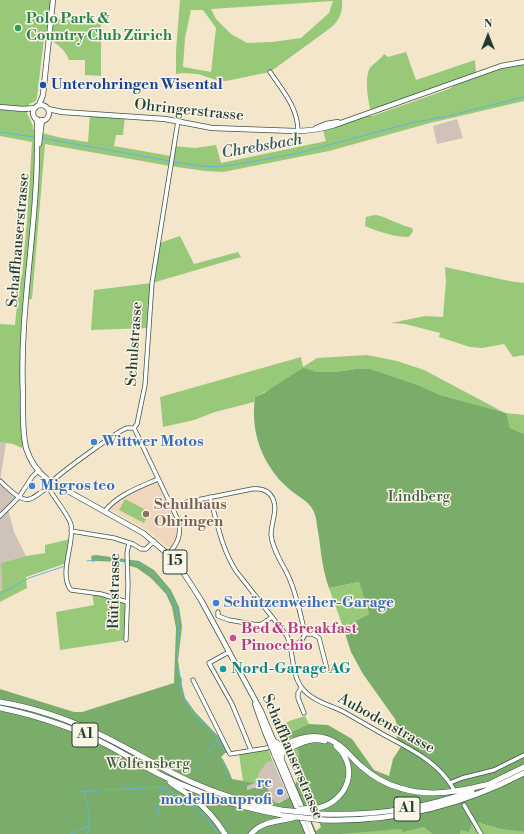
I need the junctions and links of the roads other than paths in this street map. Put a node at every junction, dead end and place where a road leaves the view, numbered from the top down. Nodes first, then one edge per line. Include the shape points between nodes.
1 (53, 0) edge
2 (524, 62) edge
3 (270, 72) dead end
4 (43, 95) junction
5 (39, 105) junction
6 (0, 107) edge
7 (35, 108) junction
8 (47, 108) junction
9 (23, 109) junction
10 (62, 112) junction
11 (33, 113) junction
12 (48, 116) junction
13 (40, 120) junction
14 (178, 121) junction
15 (298, 131) junction
16 (134, 428) junction
17 (38, 471) junction
18 (158, 479) junction
19 (0, 480) edge
20 (52, 482) junction
21 (19, 497) junction
22 (210, 497) junction
23 (173, 508) junction
24 (105, 511) junction
25 (0, 516) edge
26 (71, 530) junction
27 (154, 542) junction
28 (129, 543) junction
29 (168, 554) junction
30 (127, 602) junction
31 (218, 612) dead end
32 (272, 617) junction
33 (305, 634) junction
34 (126, 640) dead end
35 (291, 645) junction
36 (229, 652) junction
37 (327, 669) dead end
38 (193, 680) dead end
39 (301, 688) junction
40 (250, 690) junction
41 (0, 702) edge
42 (0, 708) edge
43 (304, 713) dead end
44 (274, 742) junction
45 (283, 748) junction
46 (251, 750) junction
47 (274, 751) junction
48 (524, 755) edge
49 (281, 759) junction
50 (524, 767) edge
51 (524, 773) edge
52 (164, 777) junction
53 (450, 783) junction
54 (490, 784) junction
55 (453, 788) dead end
56 (464, 805) dead end
57 (281, 810) junction
58 (285, 818) junction
59 (225, 834) edge
60 (251, 834) edge
61 (308, 834) edge
62 (313, 834) edge
63 (481, 834) edge

1 - 4 main road
2 - 15 main road, Ohringerstrasse via 494,68 325,128
3 - 15 street via 293,107 298,120
4 - 5 main road
4 - 8 main road
5 - 7 main road
5 - 8 main road
6 - 9 main road
7 - 9 main road
7 - 11 main road
8 - 10 main road, Ohringerstrasse
8 - 12 main road
9 - 11 main road
10 - 12 main road, Ohringerstrasse
10 - 14 main road, Ohringerstrasse
11 - 13 main road
12 - 13 main road
13 - 17 main road, Schaffhauserstrasse / 15 via 22,364 25,444 30,459
14 - 15 main road, Ohringerstrasse via 208,128
14 - 16 street, Schulstrasse via 152,283 145,385
16 - 18 street
16 - 20 street via 127,428 110,438
17 - 20 main road, Schaffhauserstrasse / 15
17 - 21 street
18 - 23 street
18 - 24 street via 123,496
19 - 21 street
20 - 24 main road, Schaffhauserstrasse / 15
21 - 25 street
21 - 26 street via 30,499 48,488 70,521
22 - 23 street
22 - 32 street via 229,560
22 - 33 street via 260,488 270,495 274,504 271,530 275,552 291,581
23 - 29 street via 180,530 177,543
24 - 27 main road, Schaffhauserstrasse / 15
26 - 28 street
26 - 30 street via 67,572 69,587 74,591 101,594
27 - 28 street via 146,549
27 - 29 main road, Schaffhauserstrasse / 15
28 - 30 street, Rütistrasse
29 - 36 main road, Schaffhauserstrasse / 15 via 188,580
30 - 34 street, Rütistrasse
31 - 32 street via 218,616 229,620 258,625
32 - 35 street
33 - 35 street via 300,643
33 - 37 street via 313,634 319,638
35 - 39 street via 296,677
36 - 40 main road, Schaffhauserstrasse / 15
36 - 46 street via 209,663 232,704
38 - 46 street via 230,754
39 - 43 street via 298,698
39 - 53 street, Aubodenstrasse via 312,697 424,758 437,767
40 - 44 main road, Schaffhauserstrasse / 15
40 - 47 main road, Schaffhauserstrasse / 15
41 - 57 highway, A1 via 41,711 78,725 210,790
42 - 52 highway, A1 via 85,734
44 - 45 highway
44 - 47 main road, Schaffhauserstrasse / 15
45 - 47 highway, A1
45 - 49 highway
45 - 54 highway, A1 via 310,736 328,738 377,778 414,792 449,793
45 - 57 highway, A1, bridge via 306,740 325,741 334,745 344,755 349,772 346,787 335,801 318,808
46 - 47 street
47 - 49 main road, Schaffhauserstrasse / 15
47 - 61 main road, Schaffhauserstrasse / 15
48 - 53 street via 494,770
49 - 62 main road, Schaffhauserstrasse / 15
50 - 54 highway, A1
51 - 58 highway, A1, bridge via 476,795 424,811 376,818
52 - 58 highway, A1 via 226,802
52 - 59 highway, A1 via 199,803
53 - 55 street, Aubodenstrasse
54 - 57 highway, A1, bridge via 446,800 361,814
56 - 63 street
58 - 60 highway, A1 via 256,828

